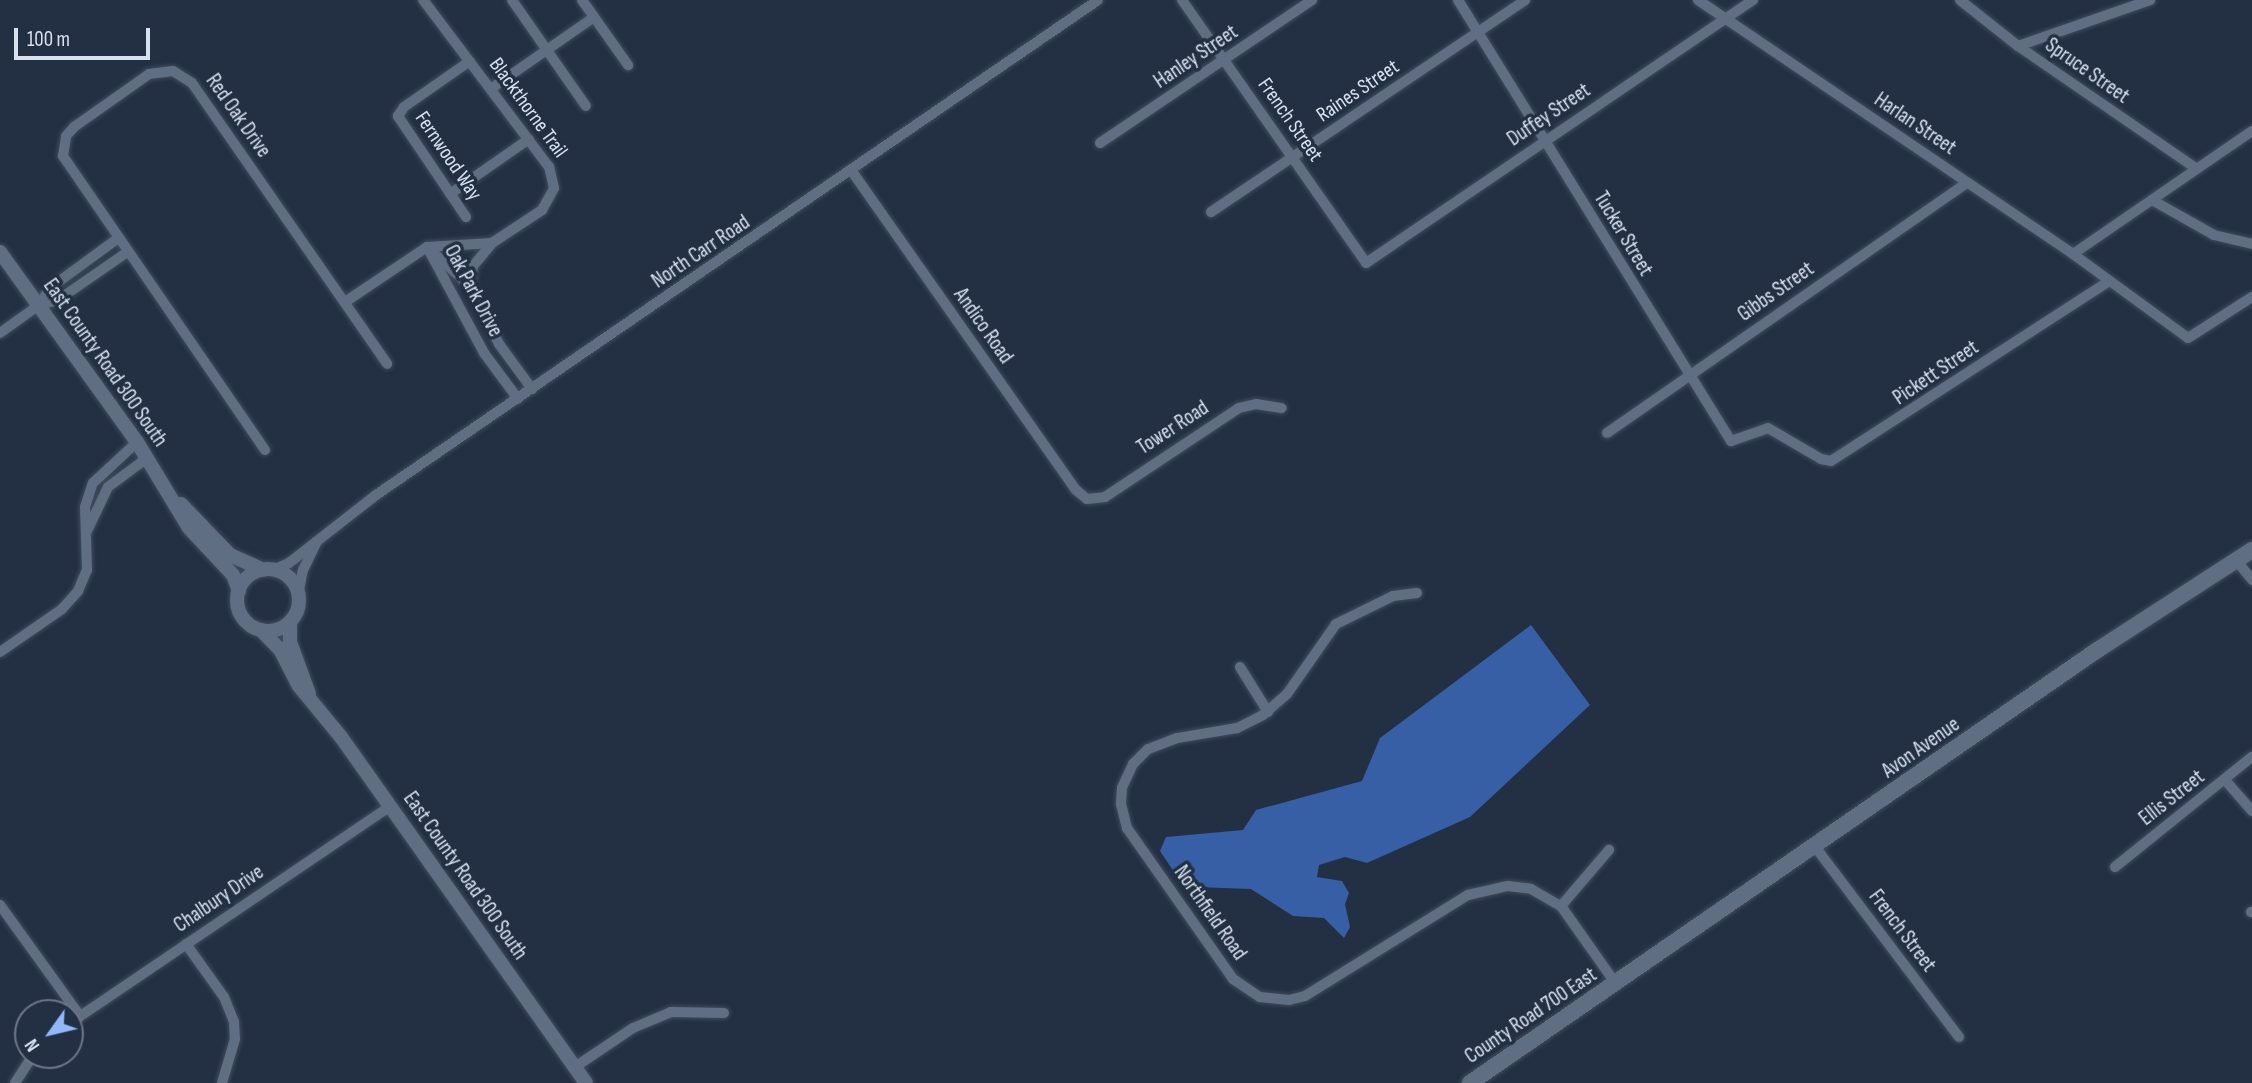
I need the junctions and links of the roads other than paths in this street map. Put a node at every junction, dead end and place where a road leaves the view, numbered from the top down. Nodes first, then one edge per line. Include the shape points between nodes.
1 (423, 0) edge
2 (512, 0) edge
3 (582, 0) edge
4 (1098, 0) edge
5 (1182, 0) edge
6 (1311, 0) edge
7 (1458, 0) edge
8 (1525, 0) edge
9 (1698, 0) edge
10 (1753, 0) edge
11 (1960, 0) edge
12 (2150, 0) edge
13 (594, 17) junction
14 (1725, 19) junction
15 (1478, 32) junction
16 (2018, 46) junction
17 (547, 50) junction
18 (470, 61) junction
19 (1225, 61) junction
20 (628, 65) dead end
21 (492, 88) junction
22 (586, 106) dead end
23 (2252, 131) edge
24 (529, 139) junction
25 (1545, 141) junction
26 (1100, 143) dead end
27 (1294, 158) junction
28 (2197, 169) junction
29 (851, 170) junction
30 (1967, 183) junction
31 (450, 194) junction
32 (2152, 200) junction
33 (1211, 212) dead end
34 (466, 217) dead end
35 (117, 239) junction
36 (492, 243) junction
37 (2252, 244) edge
38 (427, 247) junction
39 (0, 252) edge
40 (126, 253) junction
41 (2073, 254) junction
42 (1366, 263) joint
43 (2109, 281) junction
44 (470, 286) junction
45 (2252, 297) edge
46 (345, 302) junction
47 (39, 305) junction
48 (0, 332) edge
49 (387, 365) dead end
50 (1687, 376) junction
51 (532, 389) junction
52 (517, 399) junction
53 (1282, 408) dead end
54 (1607, 433) dead end
55 (1779, 434) joint
56 (137, 442) junction
57 (265, 450) dead end
58 (147, 458) junction
59 (174, 498) junction
60 (1090, 500) joint
61 (87, 531) junction
62 (323, 533) junction
63 (2252, 550) edge
64 (2236, 560) junction
65 (268, 570) junction
66 (2252, 580) edge
67 (239, 590) junction
68 (1417, 593) dead end
69 (298, 595) junction
70 (290, 622) junction
71 (261, 630) junction
72 (0, 652) edge
73 (1240, 667) dead end
74 (309, 694) junction
75 (1268, 712) junction
76 (2252, 757) edge
77 (2225, 780) junction
78 (389, 807) junction
79 (2252, 811) edge
80 (1816, 848) junction
81 (1609, 850) dead end
82 (2115, 867) dead end
83 (0, 905) edge
84 (1561, 906) junction
85 (186, 944) junction
86 (1616, 984) junction
87 (62, 999) edge
88 (84, 1013) edge
89 (724, 1013) dead end
90 (1959, 1037) dead end
91 (575, 1068) junction
92 (222, 1083) edge
93 (586, 1083) edge
94 (1470, 1083) edge

1 - 18 street, Blackthorne Trail
2 - 17 street
3 - 13 street
4 - 29 street, North Carr Road
5 - 19 street, French Street
6 - 19 street, Hanley Street
7 - 15 street, Tucker Street
8 - 15 street, Raines Street
9 - 14 street, Harlan Street
10 - 14 street, Duffey Street
11 - 16 street, Spruce Street
12 - 16 street
13 - 17 street
13 - 20 street
14 - 25 street, Duffey Street
14 - 30 street, Harlan Street
15 - 25 street, Tucker Street
15 - 27 street, Raines Street
16 - 28 street, Spruce Street
17 - 21 street
17 - 22 street
18 - 21 street, Blackthorne Trail
18 - 31 street, Fernwood Way via 397,116
19 - 26 street, Hanley Street
19 - 27 street, French Street
21 - 24 street, Blackthorne Trail
23 - 28 street
24 - 31 street
24 - 36 street, Blackthorne Trail via 553,176 550,201
25 - 42 street, Duffey Street
25 - 50 street, Tucker Street
27 - 33 street, Raines Street
27 - 42 street, French Street
28 - 32 street
29 - 51 street, North Carr Road
29 - 60 street, Andico Road via 1076,490
30 - 41 street, Harlan Street
30 - 50 street, Gibbs Street
31 - 34 street, Fernwood Way
32 - 37 street via 2214,234
32 - 41 street
35 - 40 street, Red Oak Drive
35 - 46 street, Red Oak Drive via 68,167 62,146 74,127 149,74 173,71 191,83
35 - 47 street via 50,288
36 - 38 street
36 - 44 street, Oak Park Drive via 473,266
38 - 44 street, Oak Park Drive
38 - 46 street
38 - 52 street, Oak Park Drive via 484,353
39 - 47 street, East County Road 300 South
40 - 47 street via 58,300
40 - 57 street, Red Oak Drive
41 - 43 street, Harlan Street
43 - 45 street, Harlan Street via 2188,338
43 - 55 street, Pickett Street via 1831,461
44 - 51 street, Oak Park Drive via 499,344
46 - 49 street, Red Oak Drive
47 - 48 street
47 - 56 street, East County Road 300 South
50 - 54 street, Gibbs Street
50 - 55 street, Tucker Street via 1731,441 1768,428
51 - 52 street, North Carr Road
52 - 62 street, North Carr Road
53 - 60 street, Tower Road via 1256,404 1239,408 1105,497
56 - 58 street, East County Road 300 South
56 - 61 street via 93,483 85,507
58 - 59 street, East County Road 300 South
58 - 61 street via 108,487
59 - 65 street, East County Road 300 South via 230,555
59 - 67 street, East County Road 300 South via 189,528 233,575
61 - 72 street via 87,570 78,591 62,609
62 - 65 street, North Carr Road via 289,563
62 - 69 street, North Carr Road via 308,558
63 - 64 main road, Avon Avenue
64 - 66 street
64 - 80 main road, Avon Avenue
65 - 67 street via 248,577
65 - 69 street via 290,578
67 - 71 street via 241,615
68 - 75 street, Northfield Road via 1393,596 1336,624 1287,694
69 - 70 street
70 - 71 street via 272,631
70 - 74 street, East County Road 300 South via 290,642
71 - 74 street, East County Road 300 South
73 - 75 street
74 - 78 street, East County Road 300 South
75 - 84 street, Northfield Road via 1237,728 1177,738 1148,750 1127,774 1121,796 1124,820 1133,837 1245,990 1278,1000 1305,996 1481,890 1520,887
76 - 77 street, Ellis Street
77 - 79 street
77 - 82 street, Ellis Street
78 - 85 street, Chalbury Drive
78 - 91 street, East County Road 300 South
80 - 86 main road, Avon Avenue
80 - 90 street, French Street
81 - 84 street
83 - 87 street
84 - 86 street, Northfield Road
85 - 88 street, Chalbury Drive
85 - 92 street via 224,997 234,1022 235,1039
86 - 94 main road, County Road 700 East
89 - 91 street via 671,1013 633,1028
91 - 93 street, East County Road 300 South

